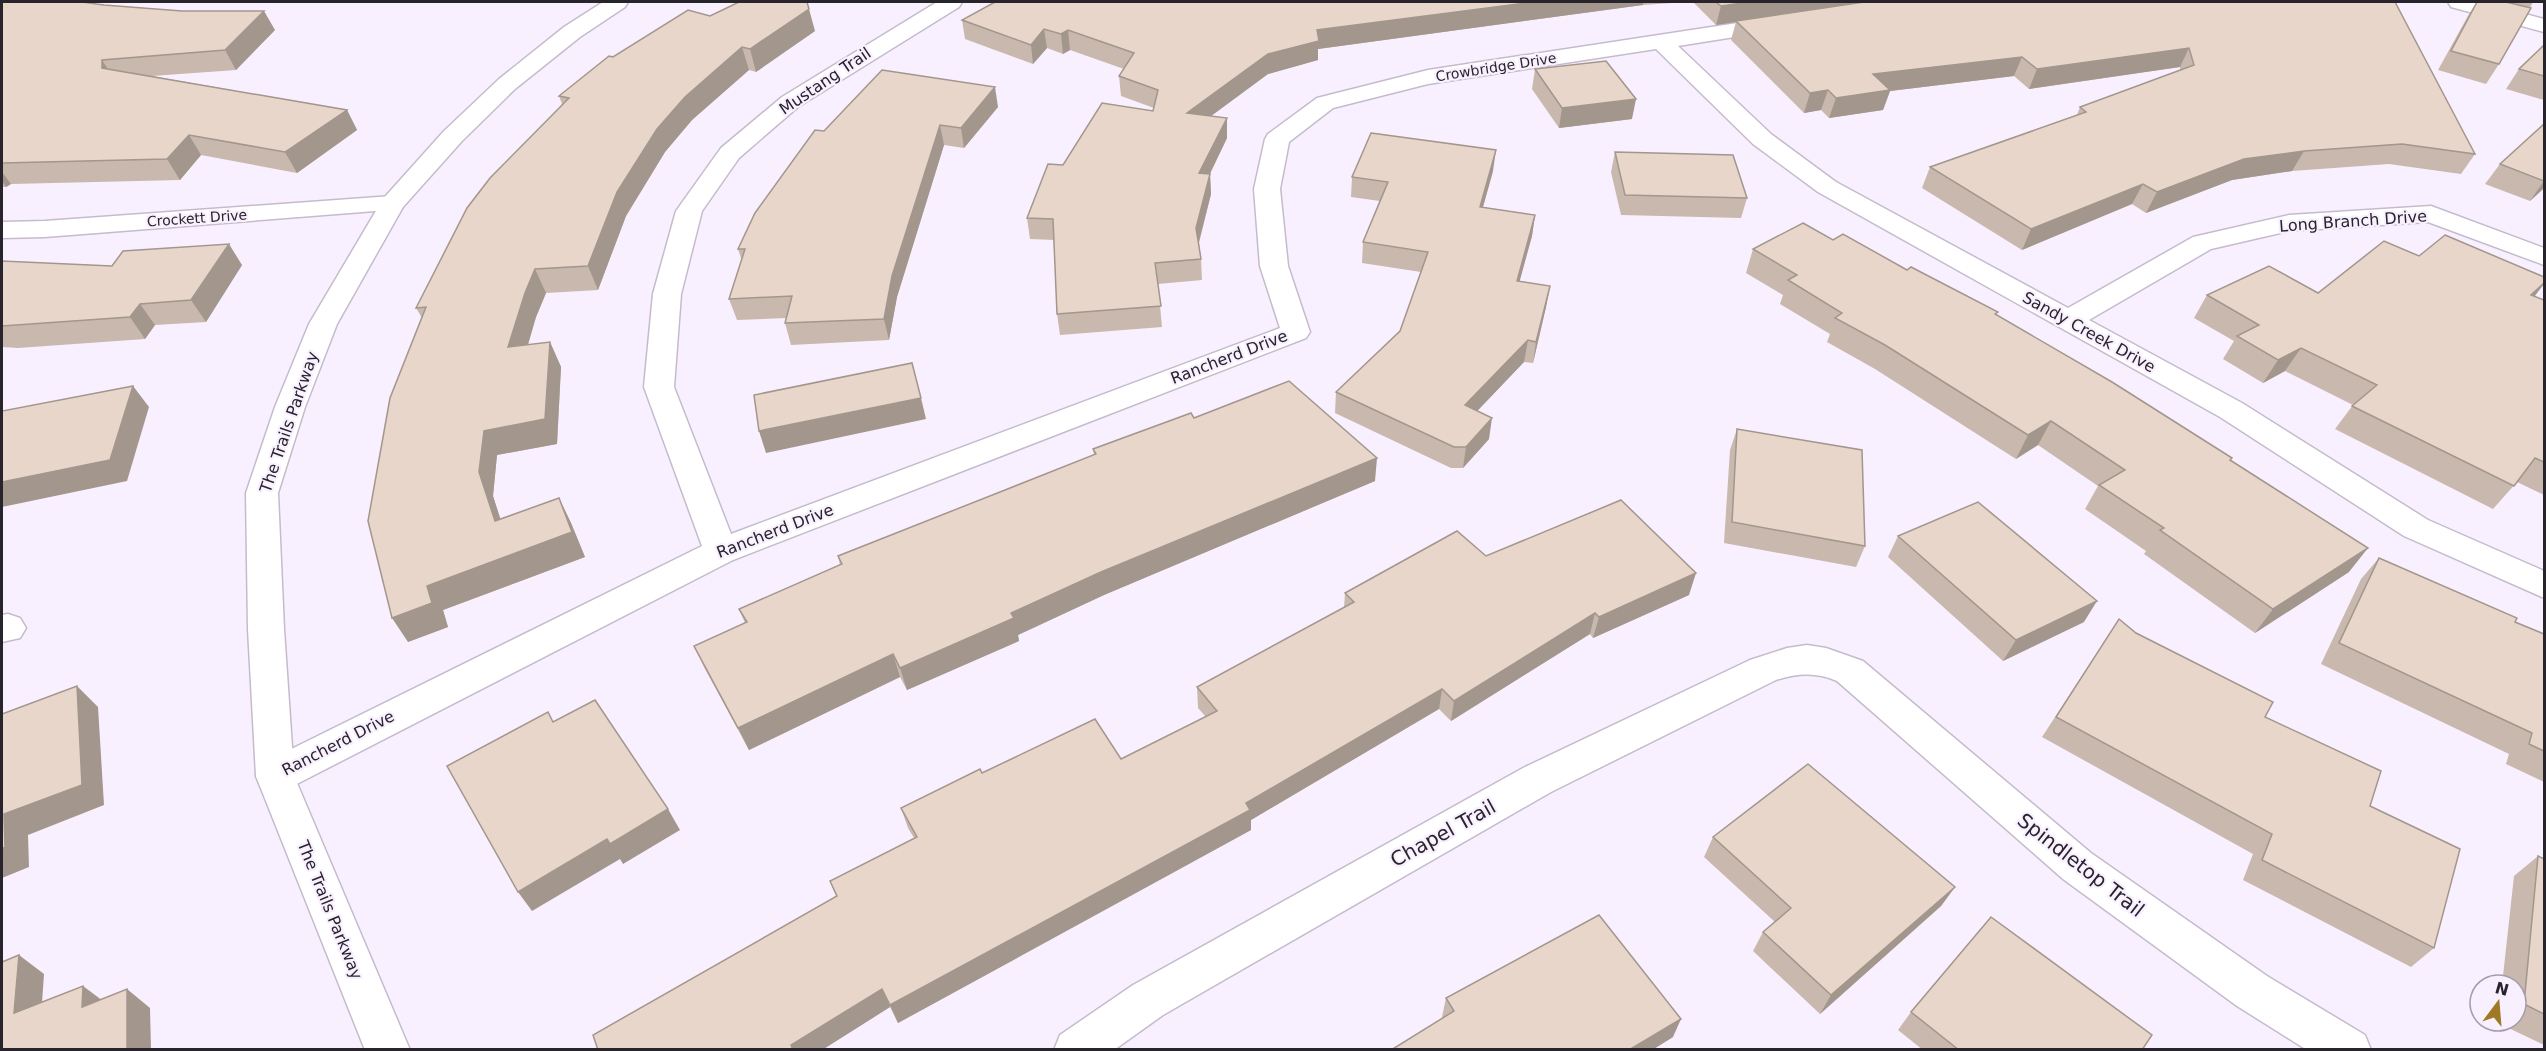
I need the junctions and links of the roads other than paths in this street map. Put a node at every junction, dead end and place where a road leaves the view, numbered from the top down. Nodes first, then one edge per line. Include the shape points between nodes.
1 (617, 2) edge
2 (951, 2) edge
3 (2459, 2) edge
4 (1798, 20) edge
5 (2544, 26) edge
6 (1660, 41) junction
7 (393, 204) junction
8 (2, 230) edge
9 (2544, 257) edge
10 (2068, 320) junction
11 (1296, 332) joint
12 (721, 551) junction
13 (2544, 585) edge
14 (1827, 661) joint
15 (275, 776) junction
16 (388, 1050) edge
17 (1076, 1050) edge
18 (2349, 1050) edge

1 - 7 street, The Trails Parkway via 507,84 453,136
2 - 12 street, Mustang Trail via 790,102 730,153 690,212 667,294 659,387
3 - 5 street
4 - 6 street, Crowbridge Drive
6 - 10 street, Sandy Creek Drive via 1762,140 1827,187
6 - 11 street, Crowbridge Drive via 1428,77 1325,103 1277,139 1267,189 1274,266
7 - 8 street, Crockett Drive
7 - 15 street, The Trails Parkway via 323,324 262,493
9 - 10 street, Long Branch Drive via 2431,214 2289,223 2202,243
10 - 13 street, Sandy Creek Drive via 2231,410 2416,528
11 - 12 street, Rancherd Drive
12 - 15 street, Rancherd Drive
14 - 17 street, Chapel Trail via 1798,658 1763,669 1537,780 1148,1000
14 - 18 street, Spindletop Trail via 1850,671 2077,866 2252,991
15 - 16 street, The Trails Parkway

